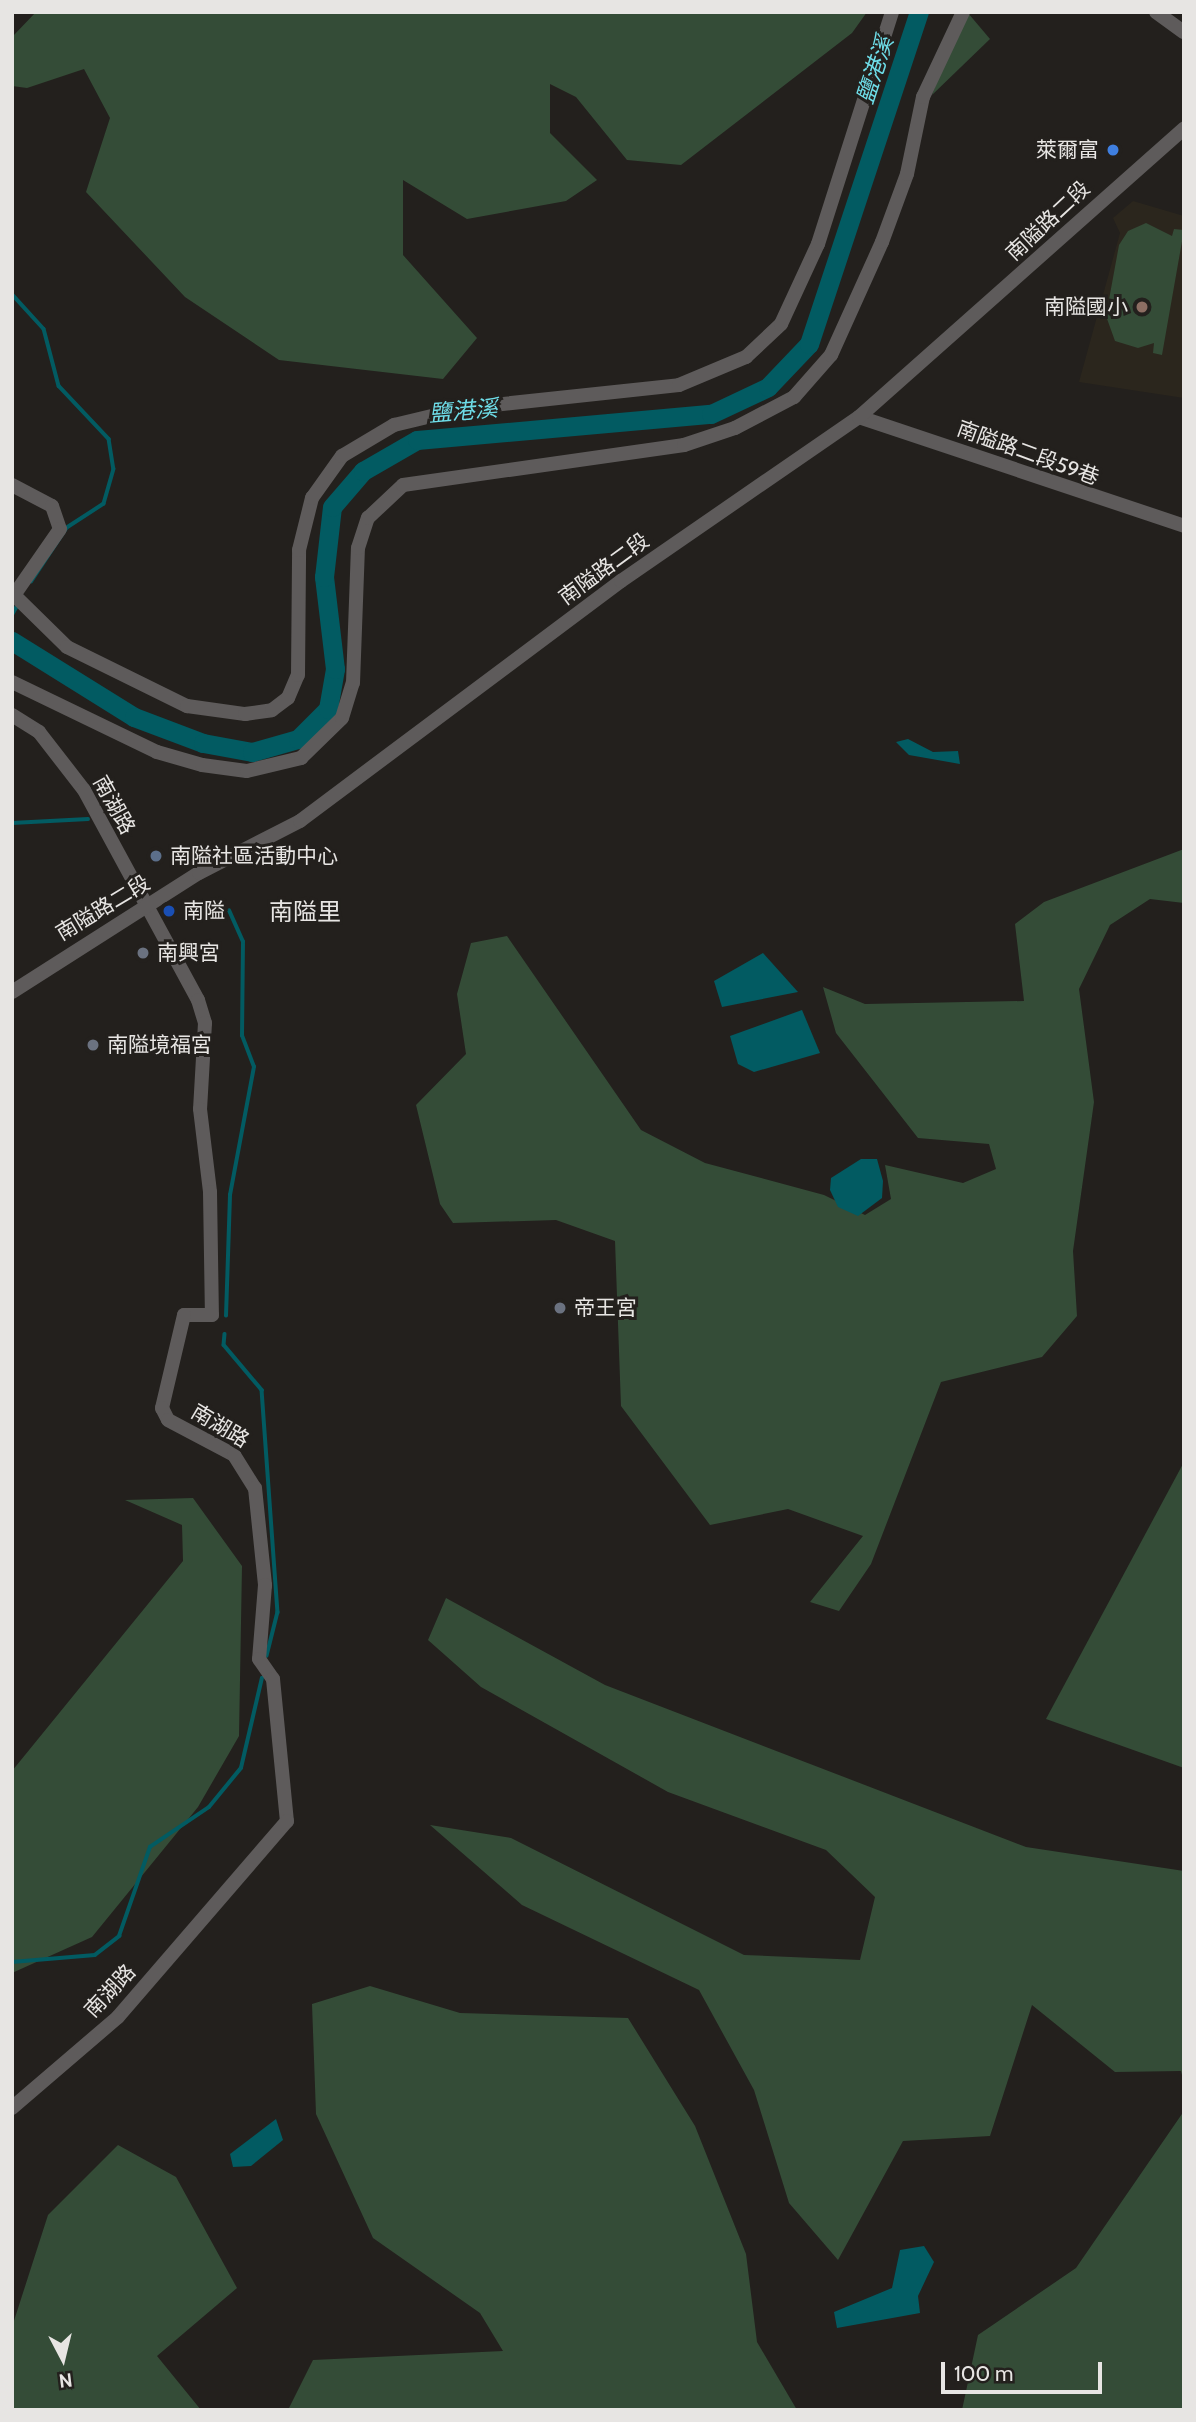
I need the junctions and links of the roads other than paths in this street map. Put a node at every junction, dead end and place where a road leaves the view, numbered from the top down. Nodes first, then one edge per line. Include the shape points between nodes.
1 (892, 12) edge
2 (963, 12) edge
3 (1156, 12) edge
4 (1184, 32) edge
5 (1184, 128) edge
6 (859, 417) junction
7 (12, 485) edge
8 (1184, 526) edge
9 (13, 596) edge
10 (12, 682) edge
11 (12, 715) edge
12 (145, 907) junction
13 (12, 992) edge
14 (12, 2108) edge

1 - 9 street via 818,244 781,324 746,357 679,386 465,408 394,425 342,456 312,498 299,550 298,675 288,698 272,710 246,714 187,706 67,647
2 - 10 street via 923,97 907,174 882,242 831,355 794,397 735,428 684,445 403,485 368,518 358,548 353,682 342,718 309,752 247,771 202,765 157,752
3 - 4 street
5 - 6 street, 南隘路二段
6 - 8 street, 南隘路二段59巷
6 - 12 street, 南隘路二段 via 621,581 300,821
7 - 9 street via 52,506 60,529
11 - 12 street, 南湖路 via 39,732 84,790
12 - 13 street, 南隘路二段
12 - 14 street, 南湖路 via 198,1000 206,1040 200,1109 210,1192 212,1315 184,1315 162,1408 168,1420 234,1455 255,1488 265,1585 259,1659 273,1679 287,1821 118,2017

